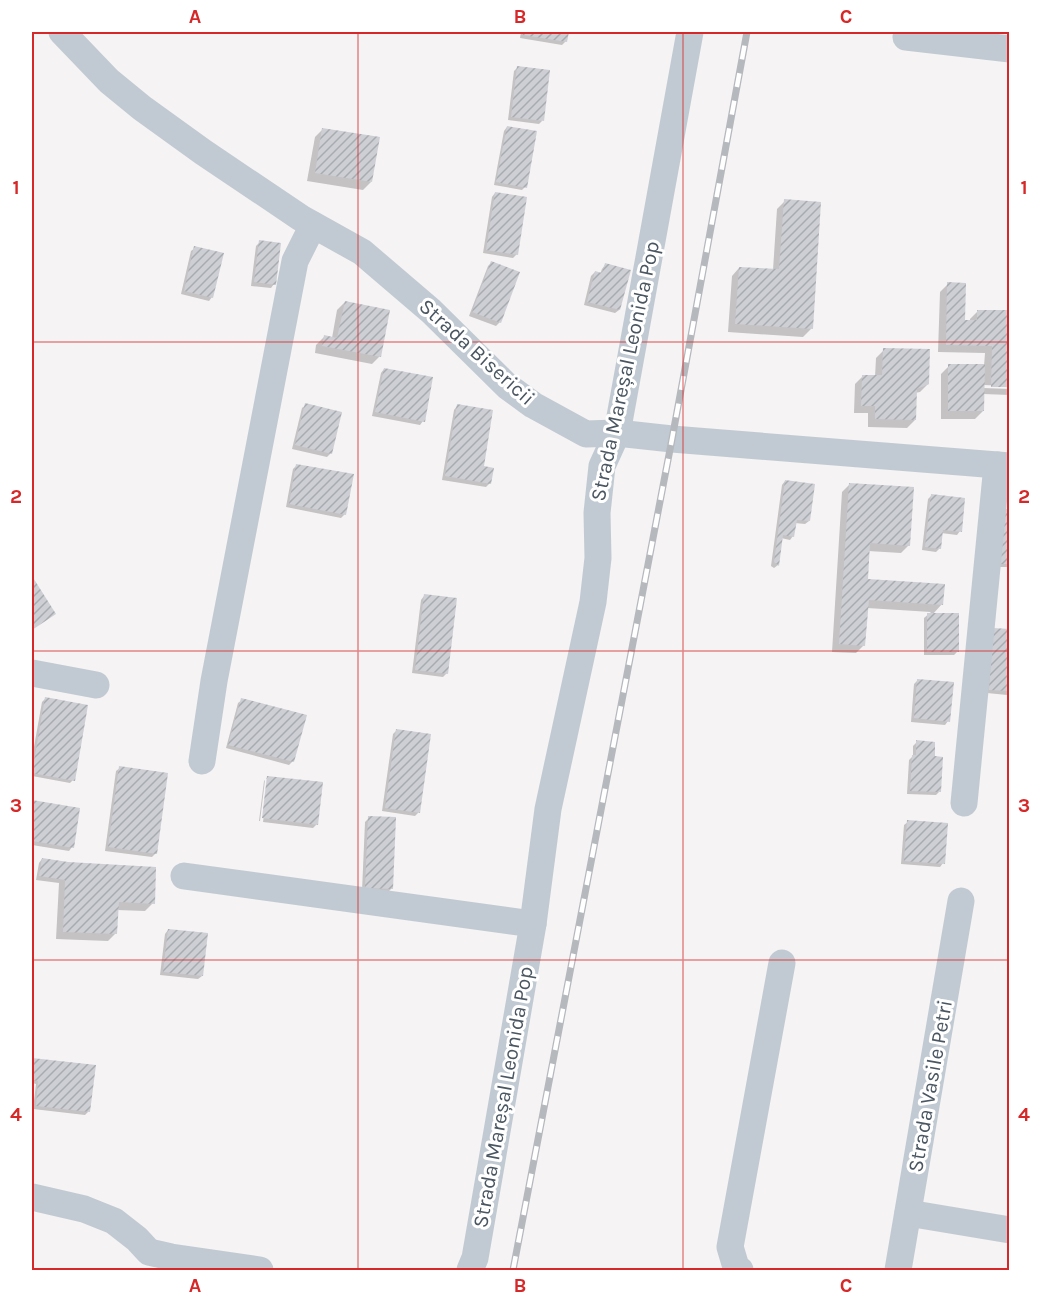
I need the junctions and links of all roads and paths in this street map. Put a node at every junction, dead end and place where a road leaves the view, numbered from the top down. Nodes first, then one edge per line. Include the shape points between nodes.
1 (62, 32) edge
2 (690, 32) edge
3 (906, 37) dead end
4 (1010, 49) edge
5 (313, 225) junction
6 (618, 433) junction
7 (1004, 465) edge
8 (32, 673) edge
9 (96, 685) dead end
10 (202, 761) dead end
11 (964, 803) dead end
12 (184, 876) dead end
13 (962, 900) dead end
14 (533, 924) junction
15 (782, 963) dead end
16 (32, 1197) edge
17 (908, 1214) junction
18 (1010, 1230) edge
19 (147, 1261) edge
20 (260, 1270) edge
21 (470, 1270) edge
22 (740, 1270) edge
23 (898, 1270) edge

1 - 5 street, Strada Bisericii via 109,81 142,108
2 - 6 street, Strada Mareșal Leonida Pop
3 - 4 street
5 - 6 street, Strada Bisericii via 362,252 385,270 507,386 533,405 586,434
5 - 10 street via 295,261
6 - 7 street, Strada Bisericii
6 - 14 street, Strada Mareșal Leonida Pop via 602,466 593,602 548,809
7 - 11 street
8 - 9 street
12 - 14 street
13 - 17 street, Strada Vasile Petri
14 - 21 street, Strada Mareșal Leonida Pop
15 - 22 street via 730,1247
16 - 19 street via 84,1209 114,1221 137,1239
17 - 18 street
17 - 23 street, Strada Vasile Petri
19 - 20 street via 171,1257

